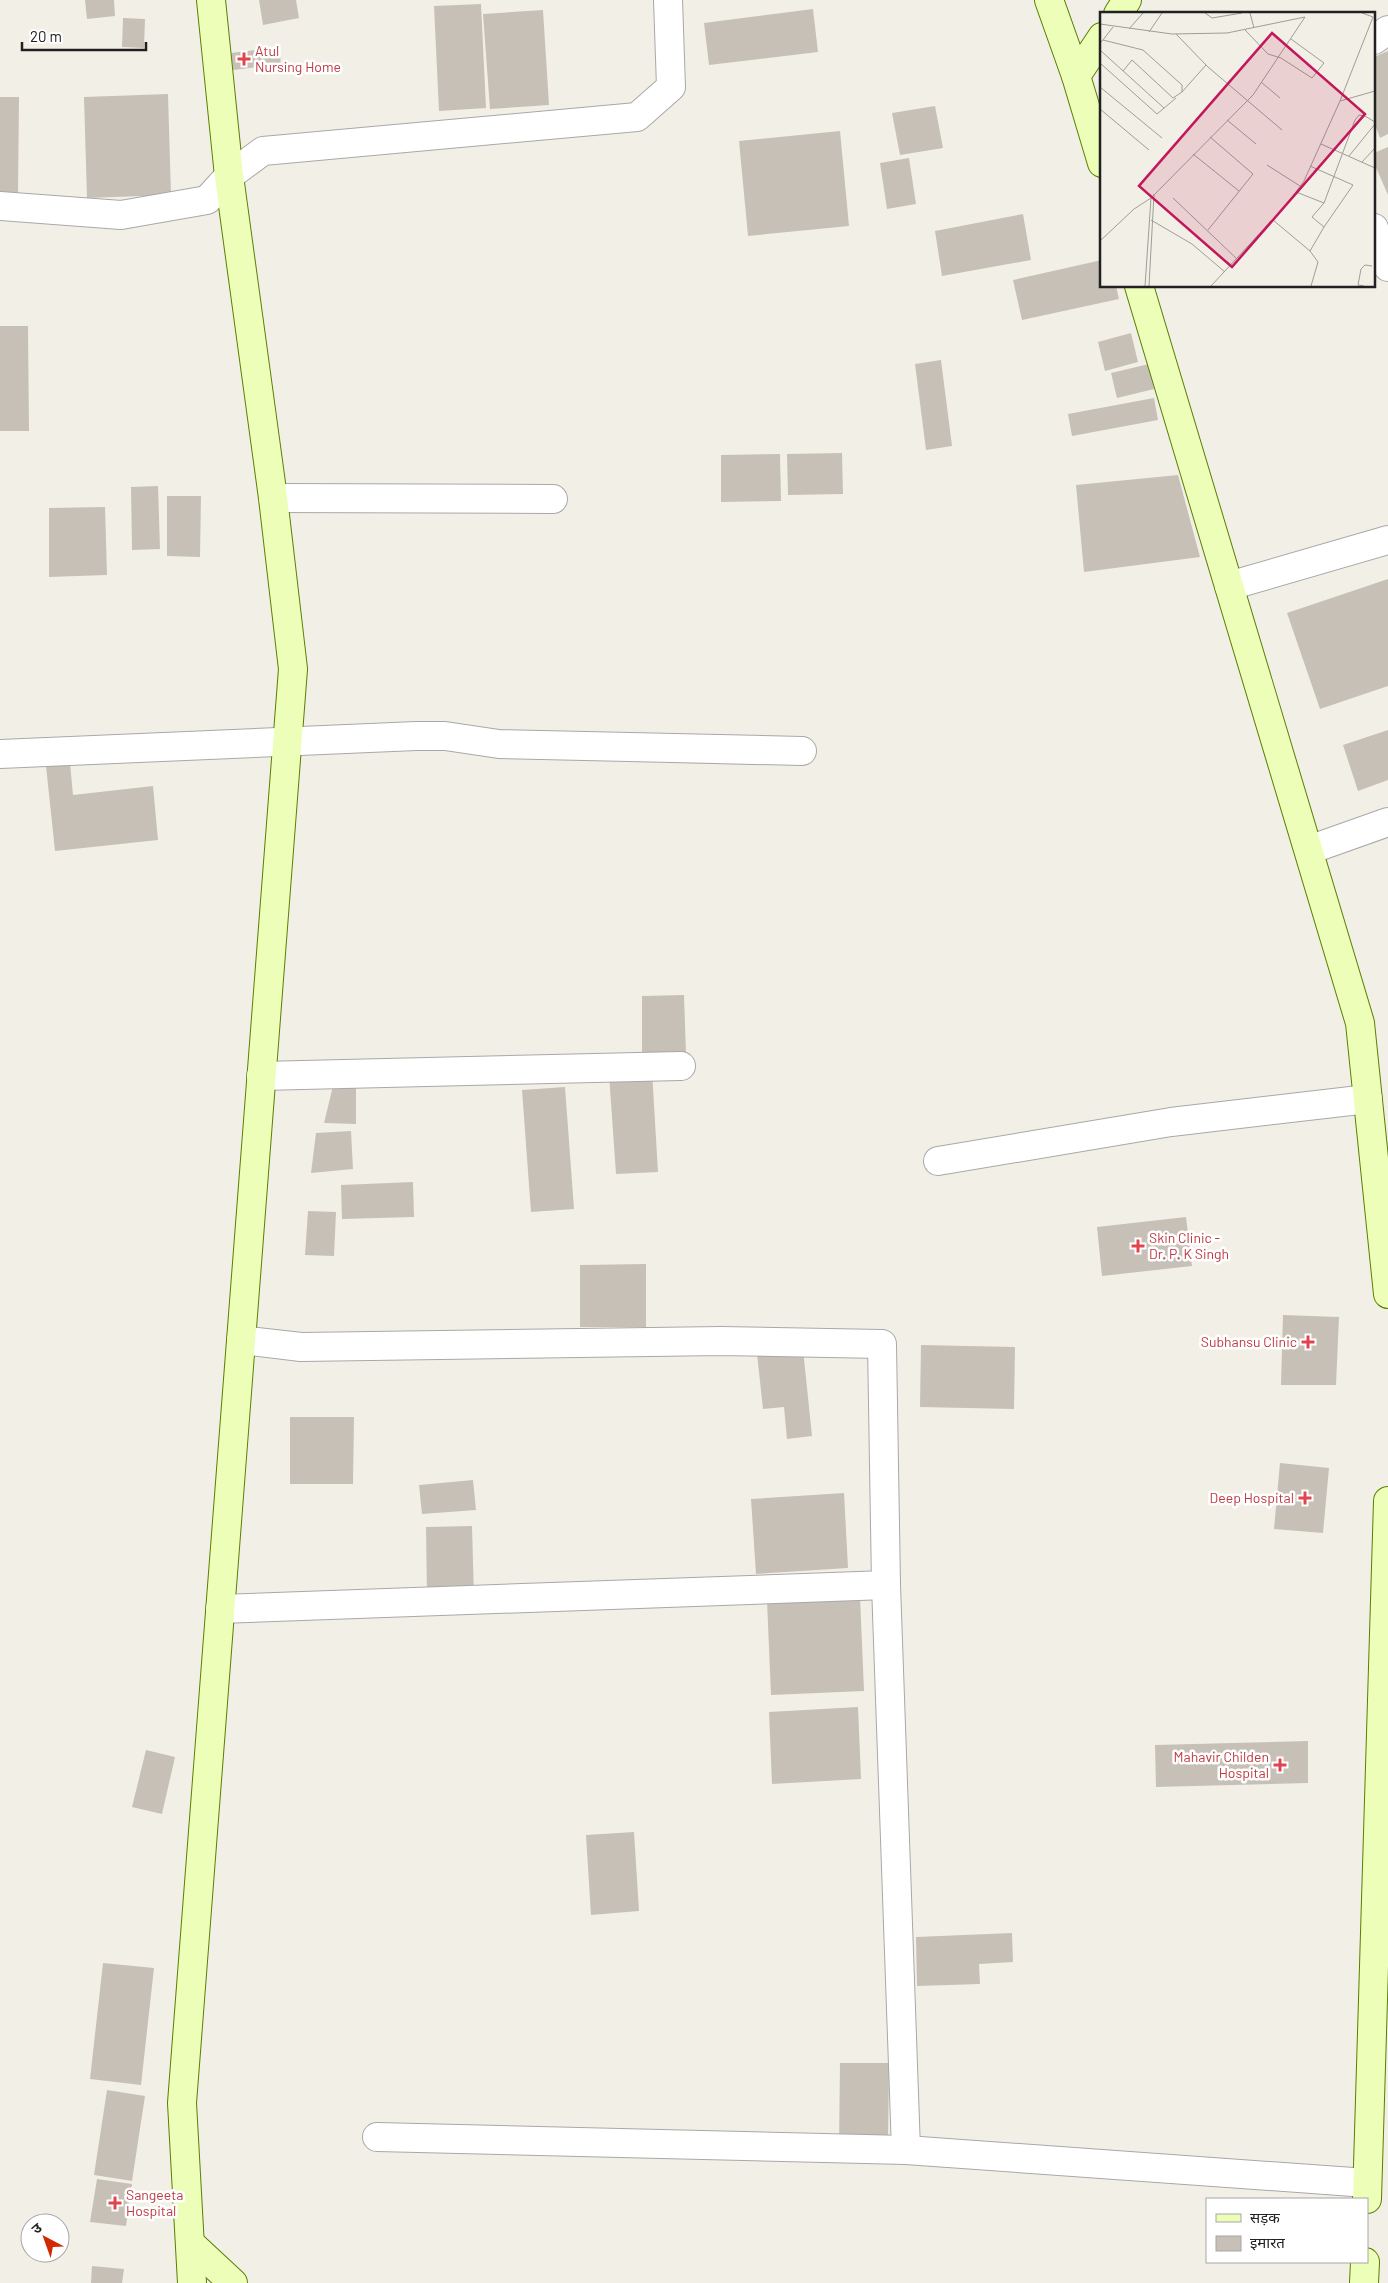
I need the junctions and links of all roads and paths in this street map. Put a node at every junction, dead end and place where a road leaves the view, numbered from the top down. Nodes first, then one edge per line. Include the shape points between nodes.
1 (211, 0) edge
2 (668, 0) edge
3 (1049, 0) edge
4 (1127, 0) edge
5 (1119, 12) edge
6 (1388, 30) edge
7 (1376, 39) edge
8 (1100, 41) edge
9 (1076, 76) junction
10 (1100, 156) edge
11 (228, 176) junction
12 (0, 206) edge
13 (1376, 234) edge
14 (1388, 268) edge
15 (1140, 288) edge
16 (273, 498) junction
17 (553, 499) dead end
18 (1388, 540) edge
19 (1229, 586) junction
20 (287, 740) junction
21 (802, 751) dead end
22 (0, 754) edge
23 (1388, 822) edge
24 (1309, 850) junction
25 (682, 1066) dead end
26 (261, 1076) junction
27 (1368, 1099) junction
28 (938, 1162) dead end
29 (1382, 1173) edge
30 (1388, 1294) edge
31 (241, 1340) junction
32 (1388, 1501) edge
33 (1387, 1579) edge
34 (886, 1585) junction
35 (220, 1609) junction
36 (377, 2137) dead end
37 (906, 2150) junction
38 (1367, 2191) edge
39 (190, 2243) junction
40 (1365, 2263) edge
41 (192, 2283) edge
42 (233, 2283) edge
43 (1364, 2283) edge

1 - 11 street
2 - 11 street via 671,87 637,117 263,150
3 - 9 street
4 - 5 street
6 - 7 street
8 - 9 street
9 - 10 street
11 - 12 street via 207,200 120,215
11 - 16 street
13 - 14 street
15 - 19 street
16 - 17 street
16 - 20 street via 293,669
18 - 19 street
19 - 24 street
20 - 21 street via 445,736 499,744
20 - 22 street
20 - 26 street
23 - 24 street
24 - 27 street via 1360,1023
25 - 26 street
26 - 31 street
27 - 28 street via 1172,1122
27 - 29 street
29 - 30 street
31 - 34 street via 301,1347 721,1341 882,1344
31 - 35 street
32 - 33 street
33 - 38 street
34 - 35 street
34 - 37 street
35 - 39 street via 182,2103
36 - 37 street
37 - 38 street
39 - 41 street
39 - 42 street
40 - 43 street

